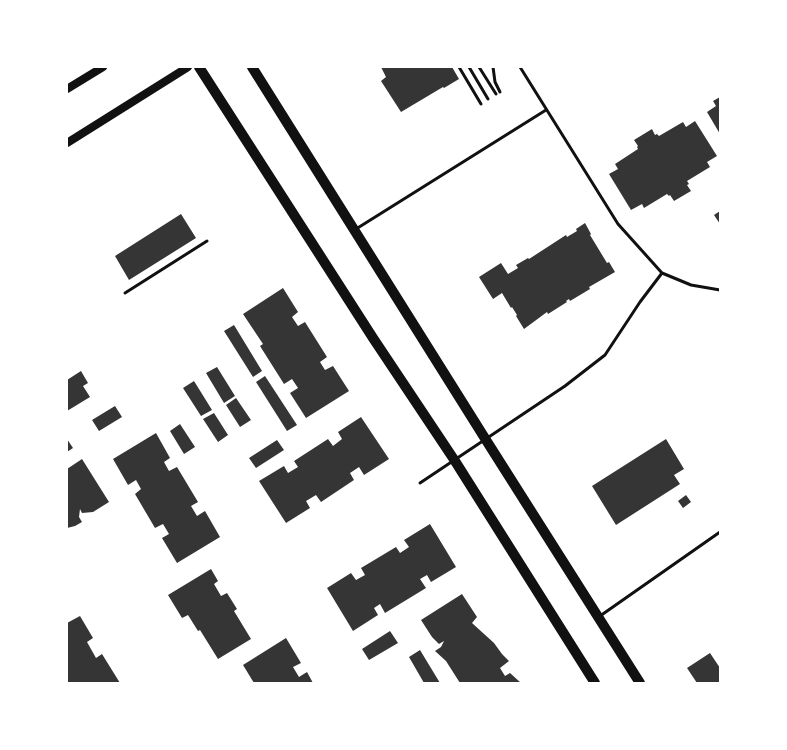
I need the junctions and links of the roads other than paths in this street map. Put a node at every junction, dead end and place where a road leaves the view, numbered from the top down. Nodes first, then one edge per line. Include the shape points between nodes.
1 (103, 67) edge
2 (188, 67) edge
3 (199, 67) edge
4 (252, 67) edge
5 (459, 67) edge
6 (469, 67) edge
7 (479, 67) edge
8 (493, 67) edge
9 (520, 67) edge
10 (67, 89) edge
11 (500, 92) dead end
12 (496, 94) dead end
13 (488, 99) dead end
14 (480, 104) dead end
15 (546, 110) junction
16 (67, 143) edge
17 (355, 230) junction
18 (207, 241) dead end
19 (662, 273) junction
20 (720, 290) edge
21 (125, 293) dead end
22 (486, 440) junction
23 (455, 461) junction
24 (420, 483) dead end
25 (720, 532) edge
26 (599, 617) junction
27 (595, 683) edge
28 (640, 683) edge

1 - 10 main road
2 - 16 main road
3 - 23 main road
4 - 17 main road
5 - 14 lane
6 - 13 lane
7 - 12 lane
8 - 11 lane via 495,82
9 - 15 lane
15 - 17 lane
15 - 19 lane via 618,224
17 - 22 main road
18 - 21 lane
19 - 20 lane via 691,285
19 - 22 lane via 605,355
22 - 23 lane
22 - 26 main road
23 - 24 lane
23 - 27 main road
25 - 26 lane
26 - 28 main road

